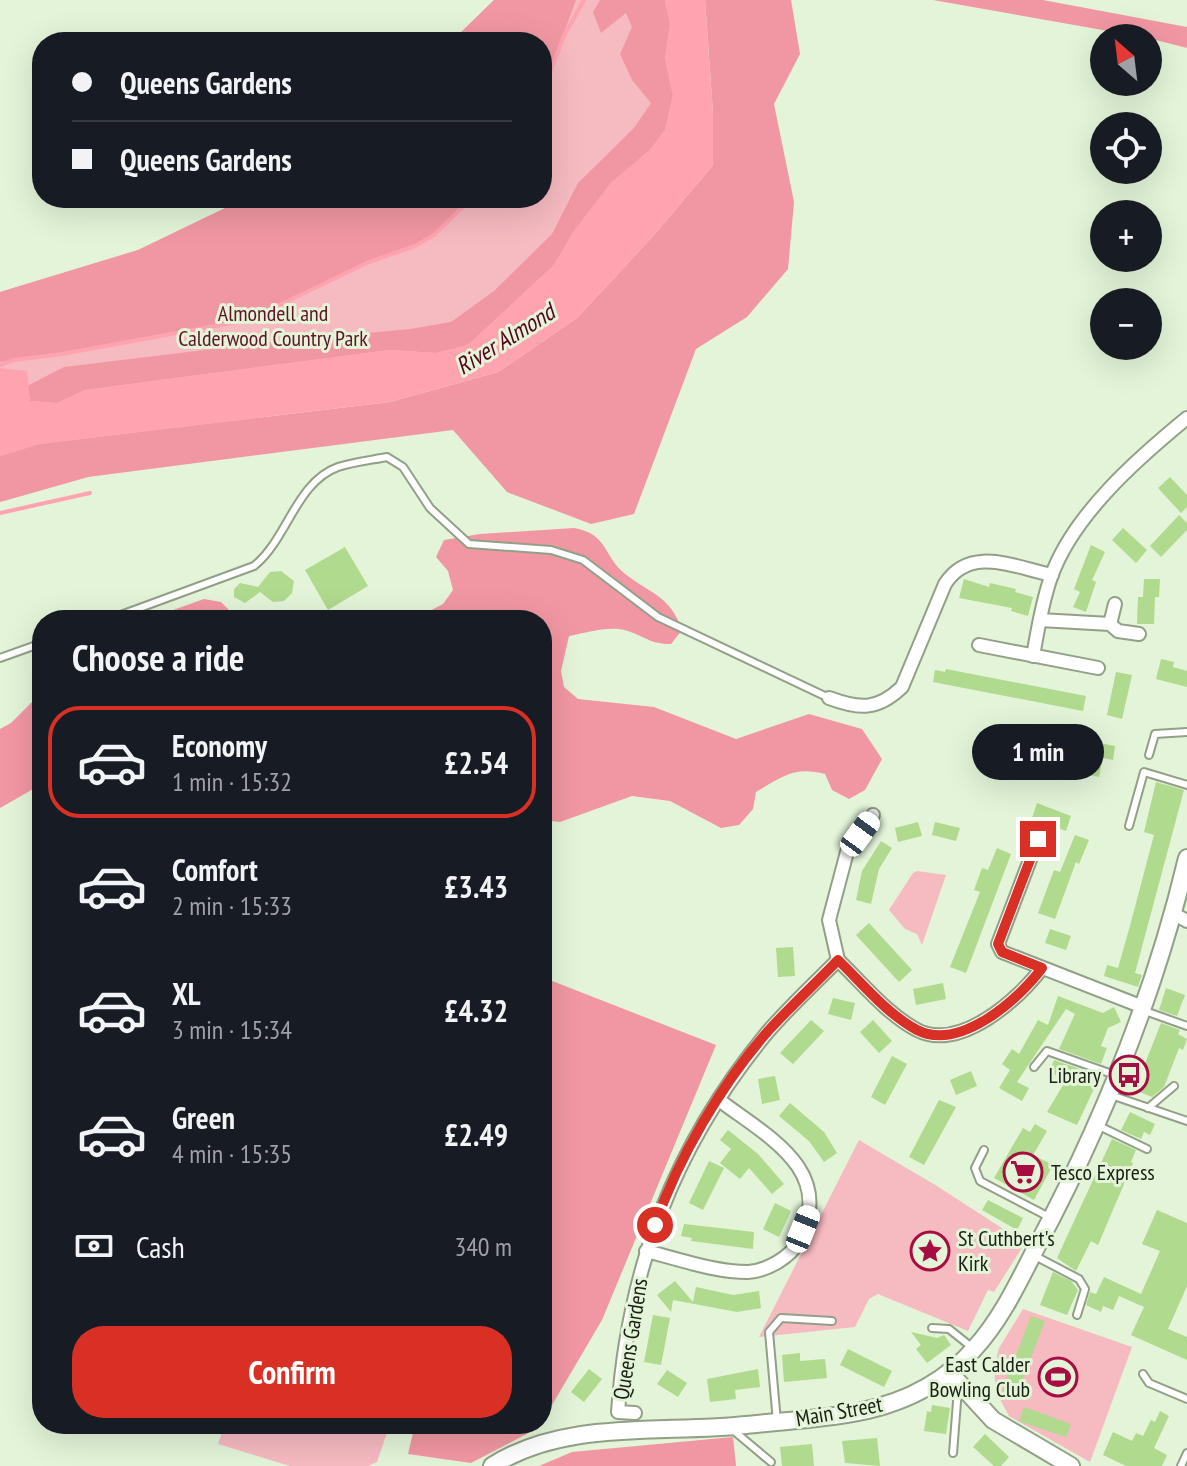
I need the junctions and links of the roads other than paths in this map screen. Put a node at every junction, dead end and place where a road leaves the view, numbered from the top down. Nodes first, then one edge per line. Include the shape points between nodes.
1 (1187, 418) edge
2 (1052, 575) junction
3 (1115, 604) dead end
4 (134, 610) edge
5 (1040, 620) junction
6 (1110, 624) junction
7 (1139, 634) dead end
8 (979, 645) dead end
9 (32, 647) edge
10 (1033, 656) junction
11 (0, 658) edge
12 (1098, 668) dead end
13 (829, 698) joint
14 (1187, 732) edge
15 (1149, 755) dead end
16 (1187, 785) edge
17 (873, 815) dead end
18 (1129, 826) dead end
19 (1038, 839) dead end
20 (1187, 858) edge
21 (1180, 918) edge
22 (838, 960) junction
23 (1042, 968) junction
24 (1143, 1008) junction
25 (1187, 1026) edge
26 (1034, 1067) dead end
27 (1117, 1076) junction
28 (1174, 1086) dead end
29 (1109, 1094) junction
30 (719, 1100) junction
31 (1148, 1108) junction
32 (1187, 1121) edge
33 (1095, 1124) junction
34 (1147, 1149) dead end
35 (984, 1150) dead end
36 (1052, 1218) junction
37 (646, 1251) junction
38 (1033, 1255) junction
39 (1077, 1315) dead end
40 (832, 1321) dead end
41 (932, 1328) dead end
42 (974, 1349) junction
43 (1143, 1374) dead end
44 (953, 1378) junction
45 (1187, 1399) edge
46 (635, 1413) dead end
47 (777, 1422) junction
48 (730, 1427) junction
49 (953, 1453) dead end
50 (1187, 1453) edge
51 (771, 1462) dead end
52 (1059, 1464) edge
53 (492, 1466) edge
54 (1181, 1466) edge

1 - 2 street via 1147,451 1080,522
2 - 5 street
2 - 13 street via 980,560 965,563 945,584 902,687 890,699 856,708
3 - 6 street
4 - 13 lane via 254,566 269,554 302,498 335,468 387,457 403,467 430,508 469,544 551,550 583,560 658,617
5 - 6 street
5 - 10 street
6 - 7 street via 1118,631
8 - 10 street
9 - 11 lane
10 - 12 street
14 - 15 lane via 1155,734
16 - 18 lane via 1144,772
17 - 22 street via 847,852 829,920
19 - 23 street via 998,944 1002,952
20 - 21 main road, Main Street
21 - 24 main road, Main Street
22 - 23 street via 898,1018 921,1032 947,1035 976,1026 1025,990
22 - 30 street, Queens Gardens via 768,1032
23 - 24 street
24 - 25 lane
24 - 27 main road, Main Street
26 - 27 lane via 1047,1051
27 - 29 main road, Main Street
28 - 31 lane
29 - 31 lane
29 - 33 main road, Main Street
30 - 37 street, Queens Gardens via 664,1199
30 - 37 street, Queens Gardens via 789,1153 802,1171 809,1214 797,1245 776,1264 751,1272
31 - 32 lane
33 - 34 lane
33 - 36 main road, Main Street
35 - 36 lane via 975,1168 980,1181
36 - 38 main road, Main Street
37 - 46 street, Queens Gardens via 630,1307 618,1412
38 - 39 lane via 1079,1279 1085,1289
38 - 42 main road, Main Street
40 - 47 lane via 781,1318 769,1332
41 - 42 lane via 949,1329
42 - 44 main road, Main Street
43 - 45 lane via 1149,1383
44 - 47 main road, Main Street via 868,1411
44 - 49 lane
44 - 52 main road via 993,1420
47 - 48 main road, Main Street
48 - 51 lane
48 - 53 main road, Main Street via 545,1442
50 - 54 lane

